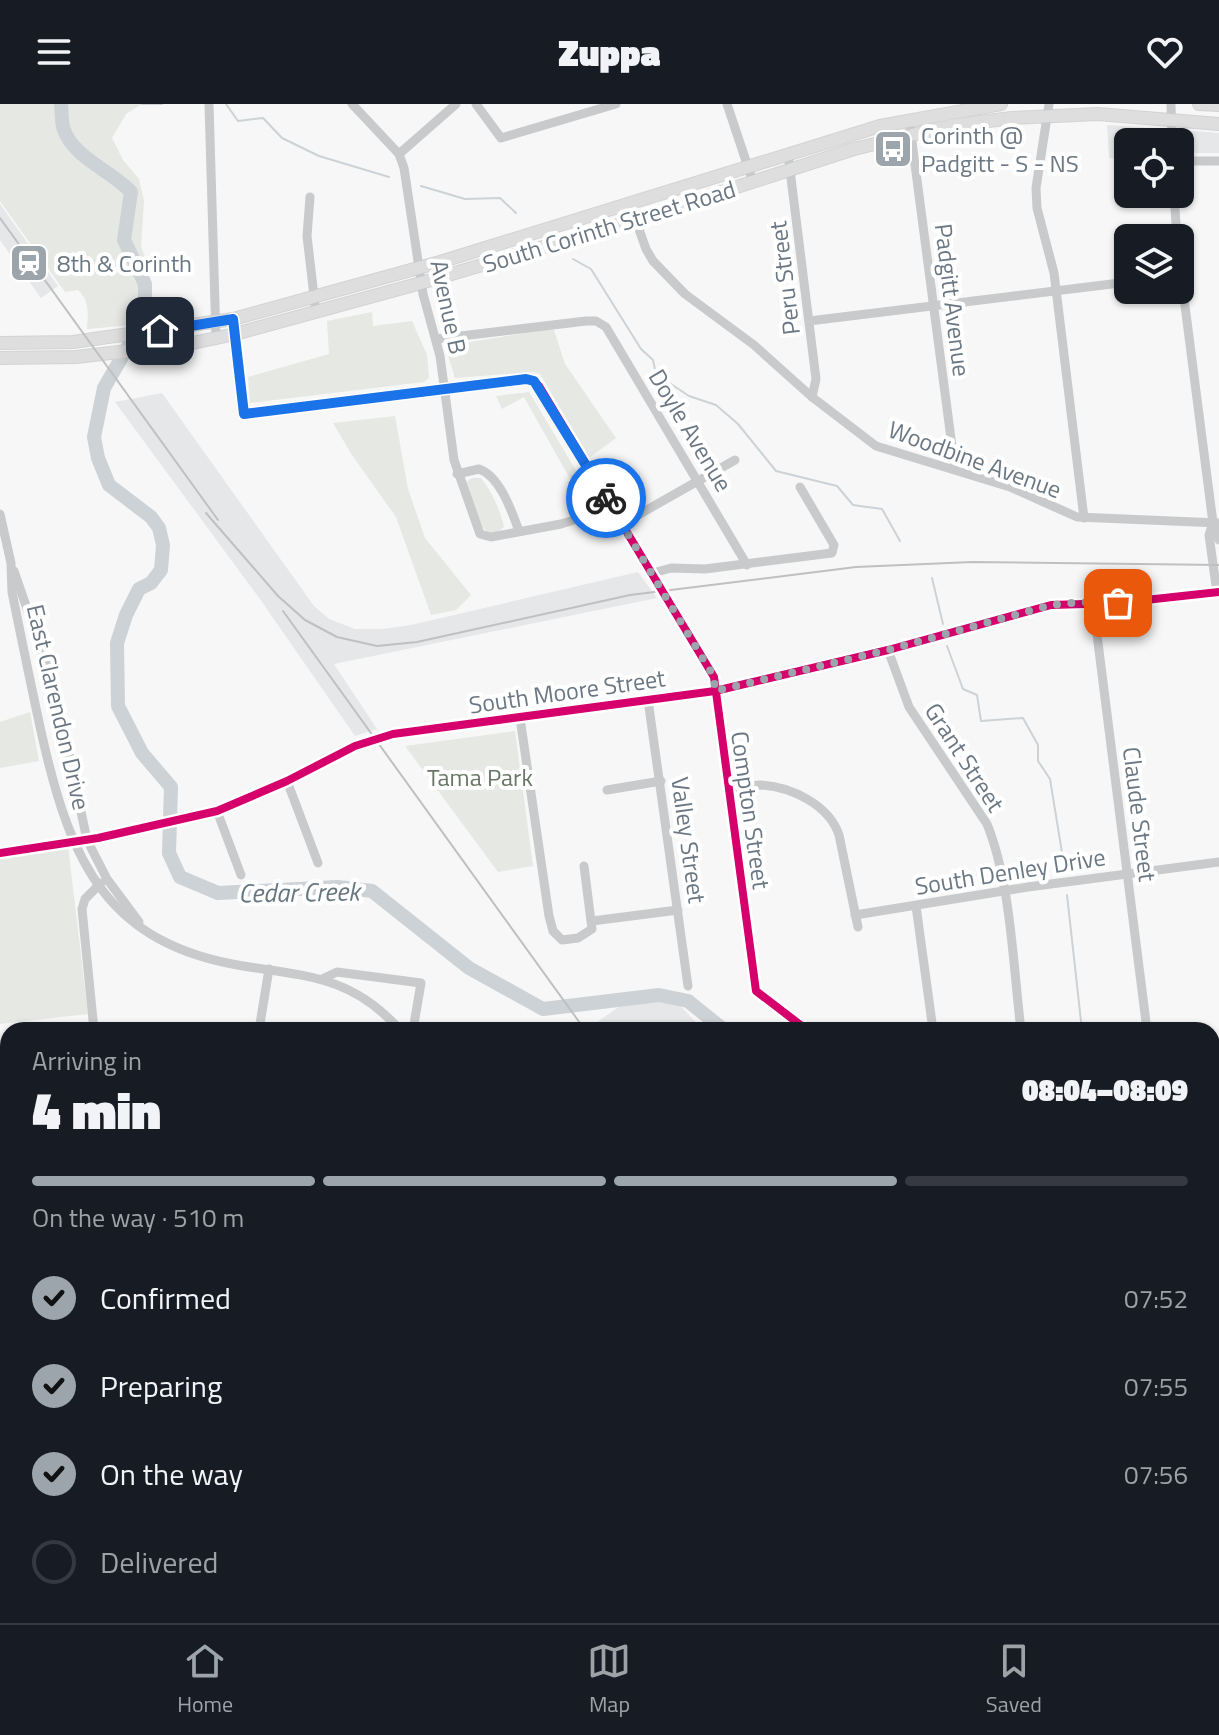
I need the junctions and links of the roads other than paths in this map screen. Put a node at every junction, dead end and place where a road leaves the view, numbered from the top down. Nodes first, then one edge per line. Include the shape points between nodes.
1 (209, 104) edge
2 (352, 104) edge
3 (456, 104) edge
4 (476, 104) edge
5 (616, 104) edge
6 (727, 104) edge
7 (1001, 104) edge
8 (1171, 104) edge
9 (1199, 104) edge
10 (1219, 105) edge
11 (1048, 110) edge
12 (1012, 111) edge
13 (909, 119) junction
14 (1172, 119) junction
15 (1219, 124) edge
16 (1172, 128) edge
17 (911, 135) junction
18 (399, 154) junction
19 (788, 154) junction
20 (1194, 161) edge
21 (1219, 161) edge
22 (749, 166) junction
23 (791, 170) junction
24 (753, 182) junction
25 (310, 197) dead end
26 (630, 204) junction
27 (635, 220) junction
28 (569, 223) junction
29 (574, 238) junction
30 (419, 269) junction
31 (421, 283) junction
32 (1114, 284) edge
33 (1056, 291) junction
34 (315, 297) junction
35 (1184, 304) edge
36 (933, 306) junction
37 (316, 313) junction
38 (233, 319) junction
39 (809, 321) junction
40 (216, 322) junction
41 (235, 334) junction
42 (216, 338) junction
43 (436, 339) junction
44 (0, 343) edge
45 (2, 359) edge
46 (445, 390) junction
47 (812, 397) junction
48 (735, 460) dead end
49 (955, 469) junction
50 (457, 474) junction
51 (698, 482) junction
52 (800, 487) dead end
53 (607, 500) junction
54 (0, 514) edge
55 (1084, 518) junction
56 (1216, 523) edge
57 (622, 524) junction
58 (519, 531) junction
59 (1219, 540) edge
60 (11, 563) junction
61 (747, 565) junction
62 (653, 573) junction
63 (1219, 590) edge
64 (1093, 603) junction
65 (888, 650) junction
66 (715, 691) junction
67 (648, 700) junction
68 (520, 718) junction
69 (69, 757) junction
70 (48, 761) junction
71 (287, 781) junction
72 (661, 781) junction
73 (729, 789) junction
74 (607, 790) dead end
75 (217, 811) junction
76 (87, 840) junction
77 (73, 842) junction
78 (0, 853) edge
79 (1219, 862) edge
80 (318, 863) dead end
81 (584, 866) dead end
82 (1128, 874) junction
83 (241, 875) dead end
84 (107, 879) junction
85 (97, 887) junction
86 (1004, 891) junction
87 (916, 906) junction
88 (678, 910) junction
89 (855, 915) junction
90 (592, 925) junction
91 (858, 927) dead end
92 (143, 928) junction
93 (269, 969) junction
94 (322, 979) junction
95 (688, 986) dead end
96 (94, 1022) edge
97 (260, 1022) edge
98 (392, 1022) edge
99 (414, 1022) edge
100 (797, 1022) edge
101 (932, 1022) edge
102 (1020, 1022) edge
103 (1146, 1022) edge

1 - 40 street
2 - 18 street
3 - 18 street
4 - 5 street via 501,138
6 - 22 street
7 - 13 main road, South Corinth Street Road
8 - 14 street
9 - 10 main road
11 - 12 main road, South Corinth Street Road
11 - 14 main road, South Corinth Street Road
11 - 33 street via 1036,188
12 - 17 main road, South Corinth Street Road
13 - 17 street, Padgitt Avenue
13 - 19 main road, South Corinth Street Road
14 - 15 main road, South Corinth Street Road
14 - 16 street
17 - 23 main road, South Corinth Street Road
17 - 36 street, Padgitt Avenue
18 - 30 street, Avenue B
19 - 22 main road, South Corinth Street Road
19 - 23 street, Peru Street
20 - 21 street
22 - 24 street
22 - 26 main road, South Corinth Street Road
23 - 24 main road, South Corinth Street Road
23 - 39 street, Peru Street
24 - 27 main road, South Corinth Street Road
25 - 34 street via 307,236
26 - 27 street, Woodbine Avenue
26 - 28 main road, South Corinth Street Road
27 - 29 main road, South Corinth Street Road
27 - 47 street, Woodbine Avenue via 653,261 685,294
28 - 29 main road
28 - 30 main road, South Corinth Street Road
29 - 31 main road, South Corinth Street Road
30 - 31 street, Avenue B
30 - 34 main road, South Corinth Street Road
31 - 37 main road, South Corinth Street Road
31 - 43 street, Avenue B
32 - 33 street
33 - 36 street
33 - 55 street
34 - 37 street
34 - 38 main road, South Corinth Street Road
35 - 56 street
36 - 39 street
36 - 49 street, Padgitt Avenue
37 - 41 main road, South Corinth Street Road
38 - 40 main road, South Corinth Street Road
38 - 41 street
39 - 47 street, Peru Street via 816,379
40 - 42 street
40 - 44 main road, South Corinth Street Road via 43,344
41 - 42 main road, South Corinth Street Road
41 - 46 street via 244,414
42 - 45 main road, South Corinth Street Road via 153,349
43 - 46 street, Avenue B
43 - 51 street, Doyle Avenue via 596,321 606,327
46 - 50 street, Avenue B
46 - 53 street, Compton Street via 534,381
47 - 49 street, Woodbine Avenue via 876,446
48 - 51 street
49 - 55 street, Woodbine Avenue
50 - 58 street via 486,471
50 - 58 street, Avenue B via 480,534
51 - 57 street
51 - 61 street, Doyle Avenue
52 - 61 street via 834,545 832,553
53 - 57 street, Compton Street
53 - 58 street via 574,520
54 - 60 street, East Clarendon Drive
55 - 56 street, Woodbine Avenue
56 - 59 street
56 - 63 street via 1209,535
57 - 62 street, Compton Street
60 - 69 street, East Clarendon Drive via 56,693
60 - 70 street, East Clarendon Drive via 12,592
61 - 62 street
62 - 66 street, Compton Street via 714,677
63 - 64 street, South Moore Street
64 - 65 street, South Moore Street via 1051,605
64 - 82 street, Claude Street
65 - 66 street, South Moore Street
65 - 86 street, Grant Street via 909,707 987,824
66 - 67 street, South Moore Street
66 - 73 street, Compton Street
67 - 68 street, South Moore Street
67 - 72 street, Valley Street
68 - 71 street, South Moore Street via 375,738
68 - 90 street via 553,931 562,940 571,940 585,935
69 - 70 street
69 - 76 street, East Clarendon Drive
70 - 77 street, East Clarendon Drive
71 - 75 street, South Moore Street
71 - 80 street
72 - 74 street
72 - 88 street, Valley Street
73 - 89 street via 774,787 824,809 839,835
73 - 100 street, Compton Street via 756,991
75 - 76 street, South Moore Street
75 - 83 street
76 - 77 street, South Moore Street
76 - 84 street, East Clarendon Drive
77 - 78 street, South Moore Street
77 - 85 street, East Clarendon Drive
79 - 82 street, South Denley Drive
81 - 90 street
82 - 86 street, South Denley Drive
82 - 103 street, Claude Street
84 - 85 street
84 - 92 street, East Clarendon Drive
85 - 92 street, East Clarendon Drive
85 - 96 street via 82,909
86 - 87 street, South Denley Drive
86 - 102 street, Grant Street
87 - 89 street, South Denley Drive
87 - 101 street
88 - 90 street
88 - 95 street, Valley Street
89 - 91 street
92 - 93 street, East Clarendon Drive via 188,953
93 - 94 street, East Clarendon Drive
93 - 97 street
94 - 98 street, East Clarendon Drive via 370,1001
94 - 99 street via 337,972 421,983

